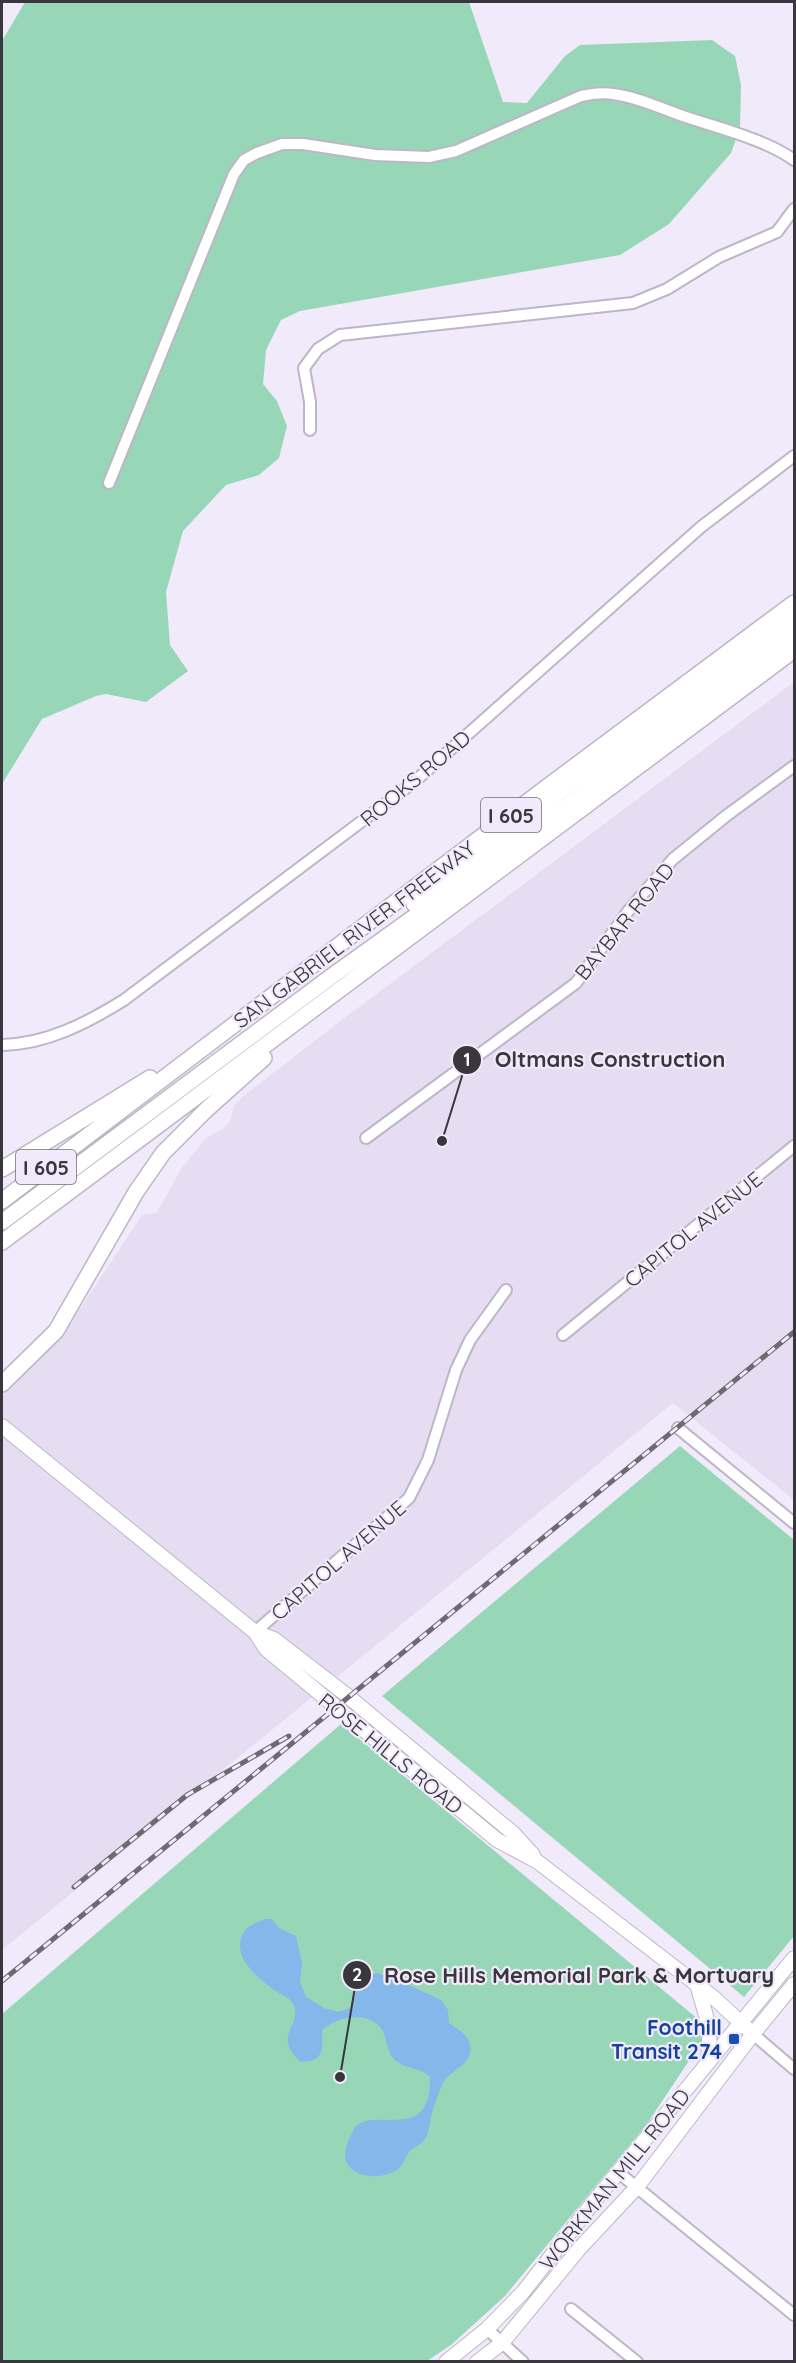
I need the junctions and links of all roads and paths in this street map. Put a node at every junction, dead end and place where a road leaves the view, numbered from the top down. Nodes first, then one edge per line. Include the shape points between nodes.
1 (795, 160) edge
2 (795, 209) edge
3 (310, 430) dead end
4 (795, 456) edge
5 (109, 483) dead end
6 (795, 603) edge
7 (795, 619) edge
8 (795, 636) edge
9 (795, 650) edge
10 (795, 766) edge
11 (342, 988) junction
12 (229, 1029) junction
13 (2, 1045) edge
14 (90, 1133) junction
15 (366, 1138) dead end
16 (795, 1146) edge
17 (2, 1169) edge
18 (2, 1201) edge
19 (2, 1222) edge
20 (2, 1242) edge
21 (506, 1290) dead end
22 (563, 1335) dead end
23 (2, 1384) edge
24 (2, 1426) edge
25 (678, 1428) dead end
26 (795, 1524) edge
27 (255, 1632) junction
28 (795, 1958) edge
29 (697, 1984) junction
30 (795, 1984) edge
31 (741, 2023) junction
32 (753, 2034) junction
33 (706, 2066) junction
34 (795, 2069) edge
35 (619, 2173) junction
36 (637, 2187) junction
37 (571, 2309) dead end
38 (795, 2315) edge
39 (487, 2329) junction
40 (502, 2343) junction
41 (446, 2361) edge
42 (477, 2361) edge
43 (523, 2361) edge
44 (637, 2361) edge

1 - 5 street via 656,107 600,93 581,96 456,151 429,157 375,155 303,144 282,144 257,153 244,160 234,174
2 - 3 street via 777,232 719,257 667,289 633,303 340,335 318,349 304,368
4 - 13 street, ROOKS ROAD via 701,527 414,782 134,993 89,1022 49,1037
6 - 12 highway, SAN GABRIEL RIVER FREEWAY / I 605
7 - 14 highway via 557,794 118,1128
8 - 19 highway
9 - 11 highway, SAN GABRIEL RIVER FREEWAY / I 605
10 - 15 street, BAYBAR ROAD via 673,859 629,910 576,983
11 - 20 highway, SAN GABRIEL RIVER FREEWAY / I 605
11 - 23 highway via 163,1153 136,1192 56,1331
12 - 14 highway, SAN GABRIEL RIVER FREEWAY / I 605
12 - 17 highway
14 - 18 highway, SAN GABRIEL RIVER FREEWAY / I 605
16 - 22 street, CAPITOL AVENUE
21 - 27 street, CAPITOL AVENUE via 470,1340 456,1370 429,1460 409,1498
24 - 27 main road, ROSE HILLS ROAD
25 - 26 street
27 - 29 main road, ROSE HILLS ROAD via 266,1649 497,1840 538,1862
28 - 31 main road, WORKMAN MILL ROAD
29 - 31 main road, ROSE HILLS ROAD
29 - 33 main road via 710,2025
30 - 32 main road, WORKMAN MILL ROAD
31 - 32 main road, ROSE HILLS ROAD
31 - 33 main road, WORKMAN MILL ROAD
32 - 34 street
32 - 36 main road, WORKMAN MILL ROAD
33 - 35 main road, WORKMAN MILL ROAD
35 - 36 street
35 - 39 main road, WORKMAN MILL ROAD via 523,2292
36 - 38 street
36 - 40 main road, WORKMAN MILL ROAD via 579,2248
37 - 44 street
39 - 40 street
39 - 41 main road, WORKMAN MILL ROAD
40 - 42 main road, WORKMAN MILL ROAD
40 - 43 street

